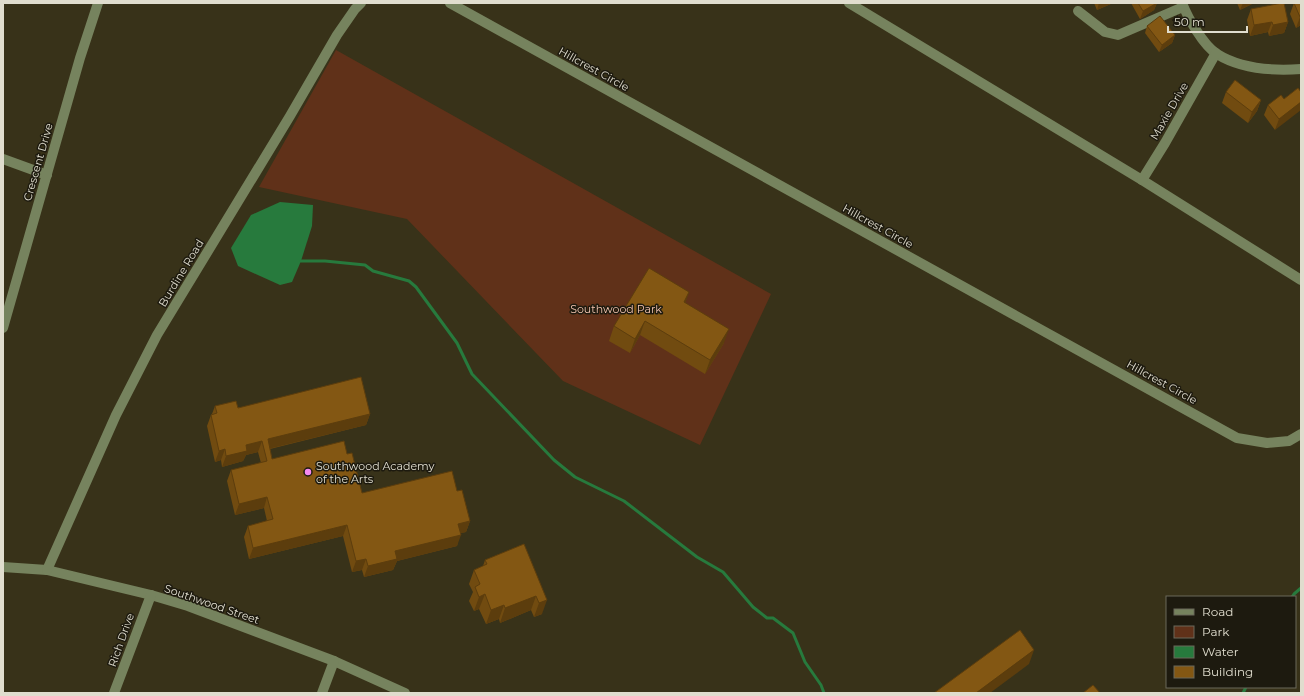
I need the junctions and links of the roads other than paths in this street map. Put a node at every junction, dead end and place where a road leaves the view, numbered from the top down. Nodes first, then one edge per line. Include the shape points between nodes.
1 (98, 3) edge
2 (361, 3) edge
3 (450, 3) edge
4 (849, 3) edge
5 (1183, 5) edge
6 (1078, 11) dead end
7 (1216, 53) junction
8 (1301, 69) edge
9 (3, 159) edge
10 (46, 175) junction
11 (1142, 180) junction
12 (1301, 280) edge
13 (3, 328) edge
14 (1301, 434) edge
15 (3, 567) edge
16 (47, 570) junction
17 (151, 595) junction
18 (334, 661) junction
19 (114, 693) edge
20 (322, 693) edge
21 (405, 693) edge

1 - 10 street, Crescent Drive
2 - 16 street, Burdine Road via 337,35 157,335 116,415
3 - 14 street, Hillcrest Circle via 1237,438 1267,443 1289,441
4 - 11 street
5 - 6 street via 1118,35 1105,32
5 - 7 street via 1196,29
7 - 8 street via 1230,60 1260,68
7 - 11 street, Maxie Drive
9 - 10 street
10 - 13 street, Crescent Drive
11 - 12 street
15 - 16 street, Southwood Street
16 - 17 street, Southwood Street
17 - 18 street, Southwood Street via 188,606
17 - 19 street, Rich Drive
18 - 20 street
18 - 21 street, Southwood Street

